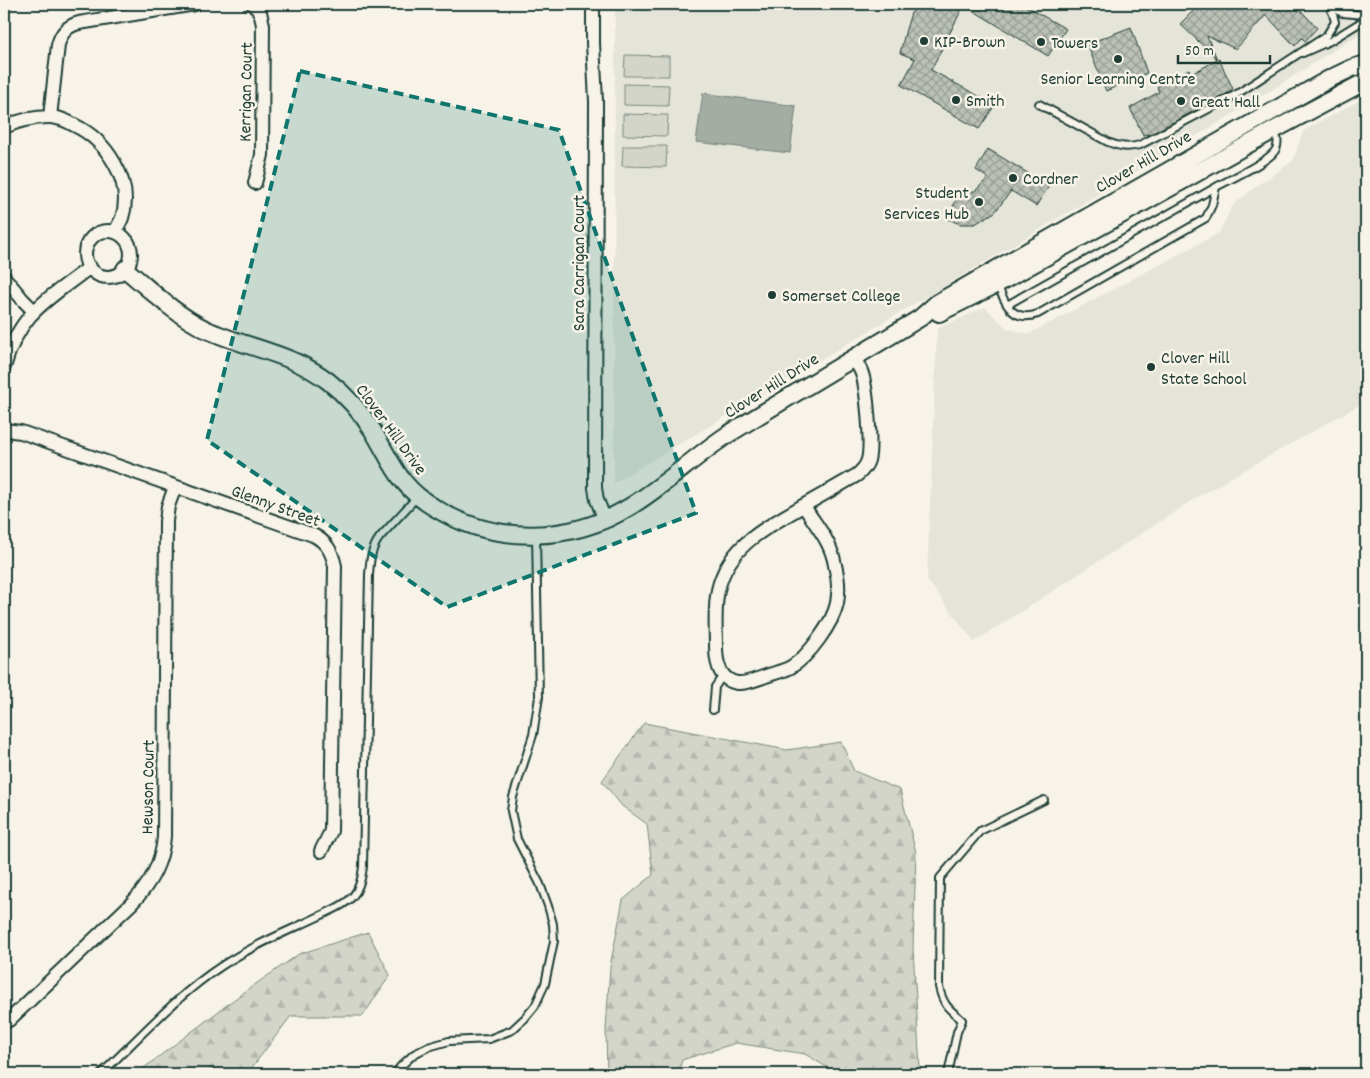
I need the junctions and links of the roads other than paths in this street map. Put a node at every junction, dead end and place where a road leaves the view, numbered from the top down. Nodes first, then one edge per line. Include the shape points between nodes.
1 (195, 4) edge
2 (253, 4) edge
3 (593, 4) edge
4 (1328, 5) edge
5 (1366, 17) edge
6 (1300, 54) junction
7 (1366, 64) edge
8 (1366, 81) edge
9 (1040, 104) dead end
10 (50, 117) junction
11 (1252, 122) junction
12 (4, 127) edge
13 (1274, 130) junction
14 (255, 183) dead end
15 (1216, 186) junction
16 (115, 232) junction
17 (998, 267) junction
18 (90, 268) junction
19 (125, 269) junction
20 (4, 277) edge
21 (997, 284) junction
22 (1007, 305) junction
23 (34, 311) junction
24 (920, 318) junction
25 (854, 358) junction
26 (4, 367) edge
27 (4, 430) edge
28 (174, 487) junction
29 (418, 496) junction
30 (804, 506) junction
31 (605, 520) junction
32 (536, 535) junction
33 (724, 675) junction
34 (713, 710) dead end
35 (1044, 800) dead end
36 (321, 851) dead end
37 (4, 1022) edge
38 (101, 1074) edge
39 (394, 1074) edge
40 (948, 1074) edge

1 - 10 street via 70,27 62,34 58,45
2 - 14 street, Kerrigan Court via 260,12 263,26 262,155
3 - 31 street, Sara Carrigan Court via 596,101 595,488
4 - 5 lane via 1342,13
4 - 6 lane via 1335,22 1331,30
5 - 6 lane via 1356,26
6 - 9 lane via 1237,94 1153,139 1129,147 1108,142
7 - 11 street, Clover Hill Drive via 1330,79
8 - 13 street, Clover Hill Drive
10 - 12 street via 21,120
10 - 16 street via 89,134 112,159 124,192 122,218
11 - 13 lane
11 - 17 street, Clover Hill Drive
13 - 15 lane via 1277,148 1270,158
13 - 21 street, Clover Hill Drive
15 - 22 lane
15 - 22 lane via 1206,218 1038,314 1021,317
16 - 18 street via 101,232 90,240 85,254
16 - 19 street via 127,241 130,248 131,255
17 - 21 lane
17 - 24 street, Clover Hill Drive via 936,303
18 - 19 street via 108,276
18 - 23 street
19 - 29 street, Clover Hill Drive via 186,319 226,337 289,358 328,381 359,412 400,478
20 - 23 street
21 - 22 lane
21 - 24 street, Clover Hill Drive via 941,312
23 - 26 street via 16,335
24 - 25 street, Clover Hill Drive
25 - 30 street via 866,390 868,461 862,471
25 - 31 street, Clover Hill Drive via 726,436 632,506
27 - 28 street, Glenny Street via 21,432
28 - 36 street, Glenny Street via 313,535 322,539 333,555 331,832
28 - 37 street, Hewson Court via 166,521 164,837 160,862 136,899
29 - 32 street, Clover Hill Drive via 443,513 477,528
29 - 38 lane via 380,537 371,553 363,867 358,889 347,903 255,946 221,966 178,1000
30 - 33 street via 749,540 734,555 724,574 718,592 716,626 717,663
30 - 33 street via 828,541 835,564 837,603 830,622 791,667 737,683
31 - 32 street, Clover Hill Drive via 578,530
32 - 39 lane via 539,697 533,735 512,797 511,810 517,839 540,884 553,924 554,941 545,984 535,1006 512,1030 489,1039 449,1040 428,1046 414,1054
33 - 34 lane via 715,687
35 - 40 lane via 980,831 940,878 939,987 948,1009 962,1020

